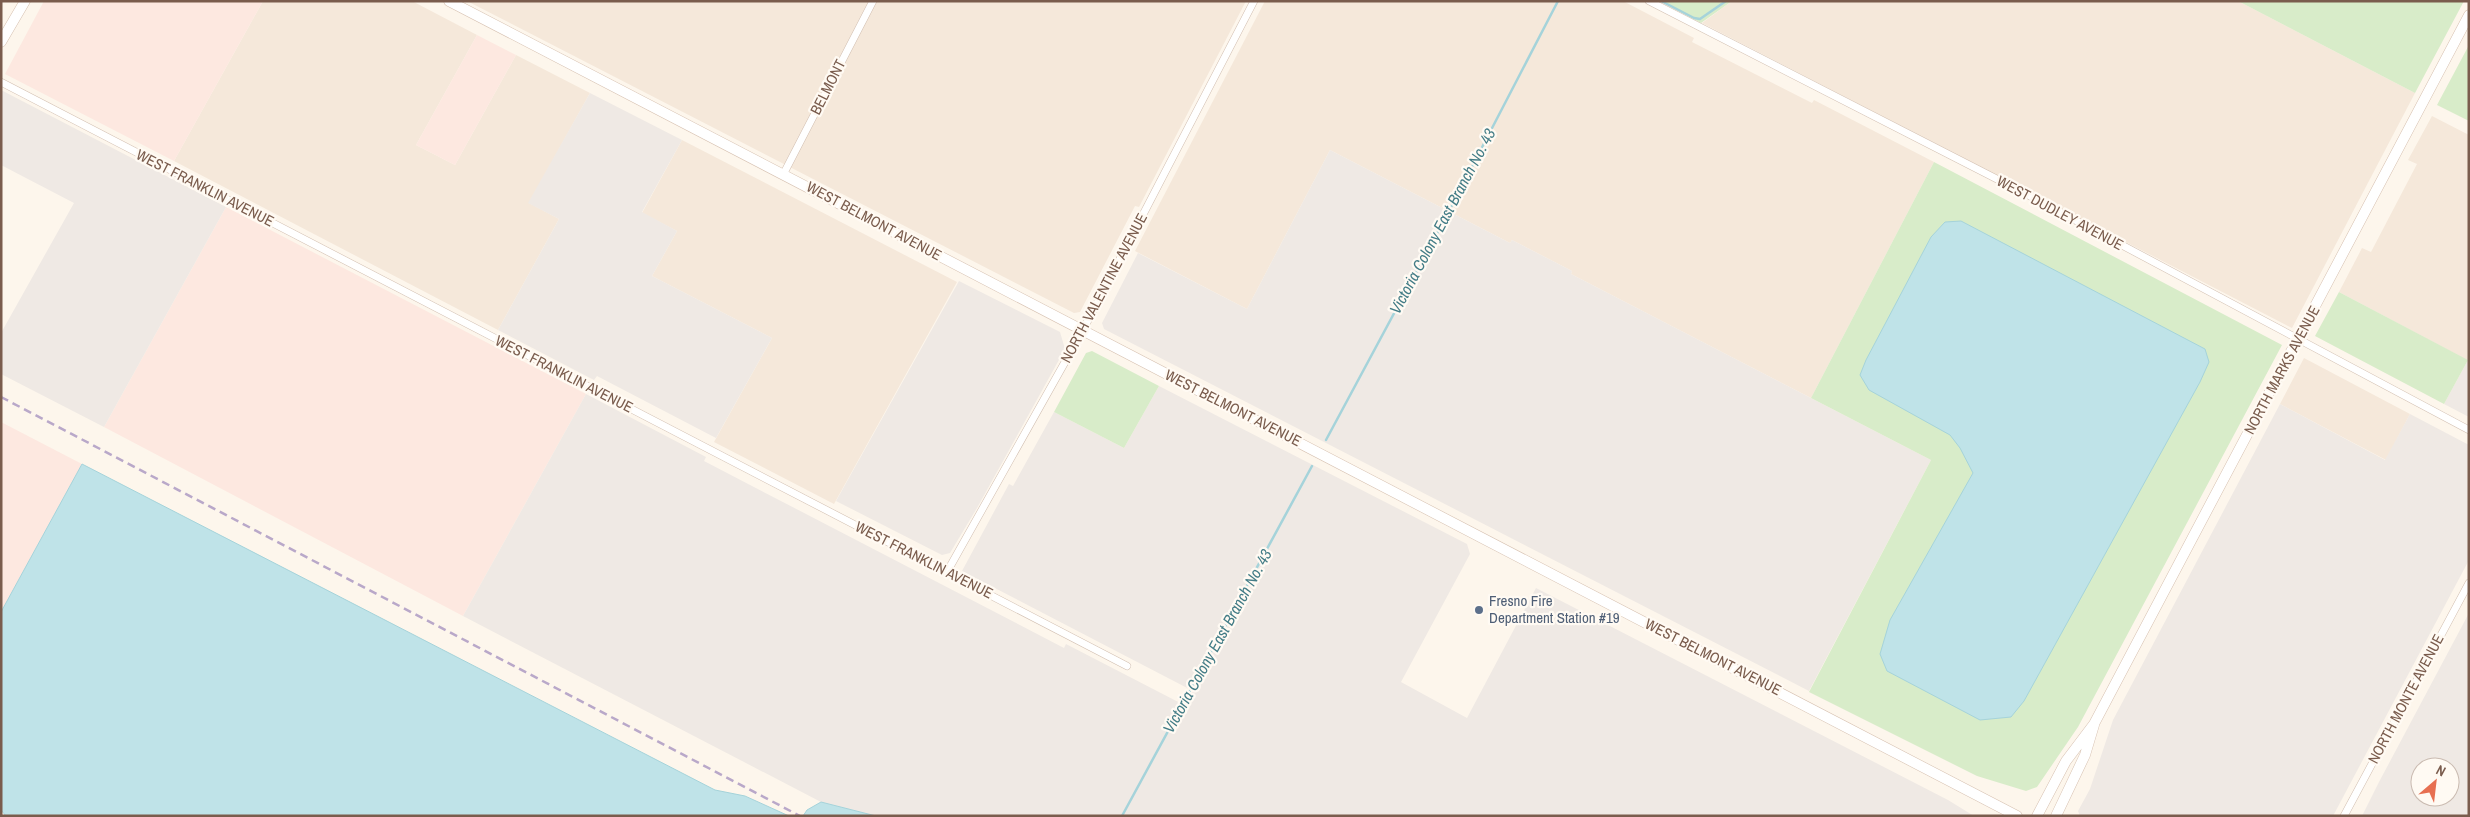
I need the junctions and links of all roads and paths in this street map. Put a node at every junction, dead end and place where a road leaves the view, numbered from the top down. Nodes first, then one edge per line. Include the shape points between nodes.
1 (25, 1) edge
2 (449, 1) edge
3 (873, 1) edge
4 (1254, 1) edge
5 (1649, 1) edge
6 (2469, 15) edge
7 (1, 42) edge
8 (1, 82) edge
9 (784, 173) junction
10 (1083, 330) junction
11 (2298, 340) junction
12 (2469, 430) edge
13 (947, 572) junction
14 (2469, 582) edge
15 (1127, 666) dead end
16 (2094, 724) junction
17 (2017, 816) edge
18 (2037, 816) edge
19 (2056, 816) edge
20 (2344, 816) edge

1 - 7 street
2 - 9 street, WEST BELMONT AVENUE
3 - 9 street, BELMONT
4 - 10 street, NORTH VALENTINE AVENUE
5 - 11 street, WEST DUDLEY AVENUE via 2028,195
6 - 11 street, NORTH MARKS AVENUE
8 - 13 street, WEST FRANKLIN AVENUE
9 - 10 street, WEST BELMONT AVENUE
10 - 13 street, NORTH VALENTINE AVENUE
10 - 17 street, WEST BELMONT AVENUE
11 - 12 street, WEST DUDLEY AVENUE
11 - 16 street, NORTH MARKS AVENUE
13 - 15 street, WEST FRANKLIN AVENUE
14 - 20 street, NORTH MONTE AVENUE
16 - 18 street, NORTH MARKS AVENUE via 2066,760
16 - 19 street, NORTH MARKS AVENUE via 2086,755

